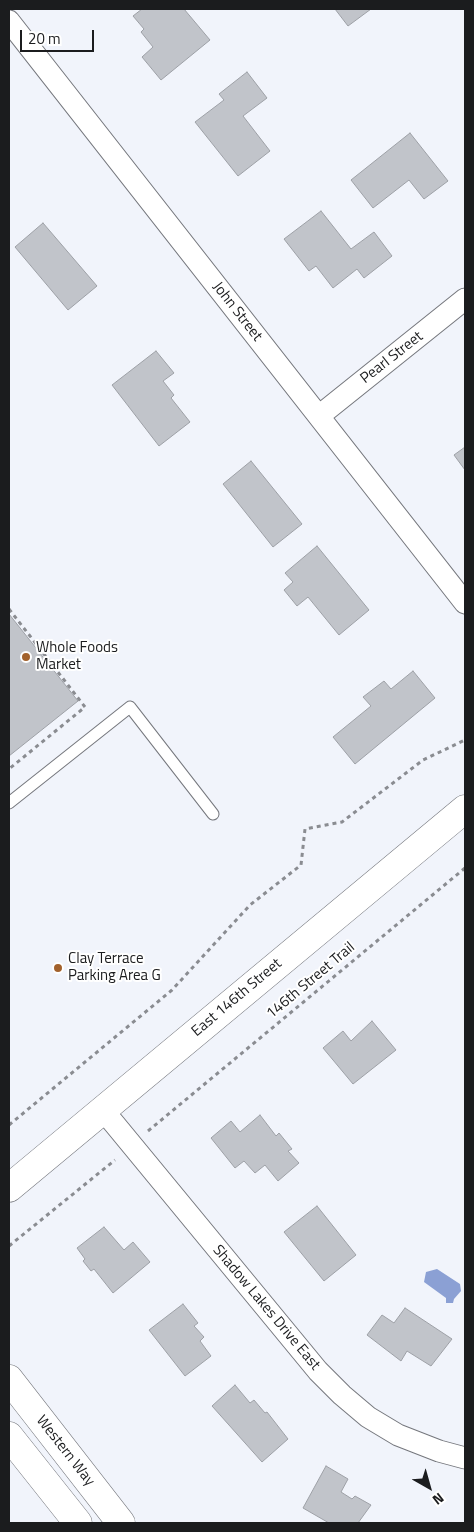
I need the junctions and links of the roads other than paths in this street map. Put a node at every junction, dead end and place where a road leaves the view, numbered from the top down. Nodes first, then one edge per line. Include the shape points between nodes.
1 (9, 22) edge
2 (465, 300) edge
3 (319, 416) junction
4 (465, 603) edge
5 (9, 803) edge
6 (465, 809) edge
7 (213, 814) dead end
8 (103, 1110) junction
9 (9, 1188) edge
10 (9, 1379) edge
11 (9, 1436) edge
12 (465, 1458) edge
13 (78, 1523) edge
14 (121, 1523) edge

1 - 3 street, John Street
2 - 3 street, Pearl Street
3 - 4 street, John Street
5 - 7 lane via 130,707
6 - 8 main road, East 146th Street
8 - 9 main road, East 146th Street
8 - 12 street, Shadow Lakes Drive East via 311,1364 342,1395 368,1417 398,1435
10 - 14 main road, Western Way
11 - 13 main road

